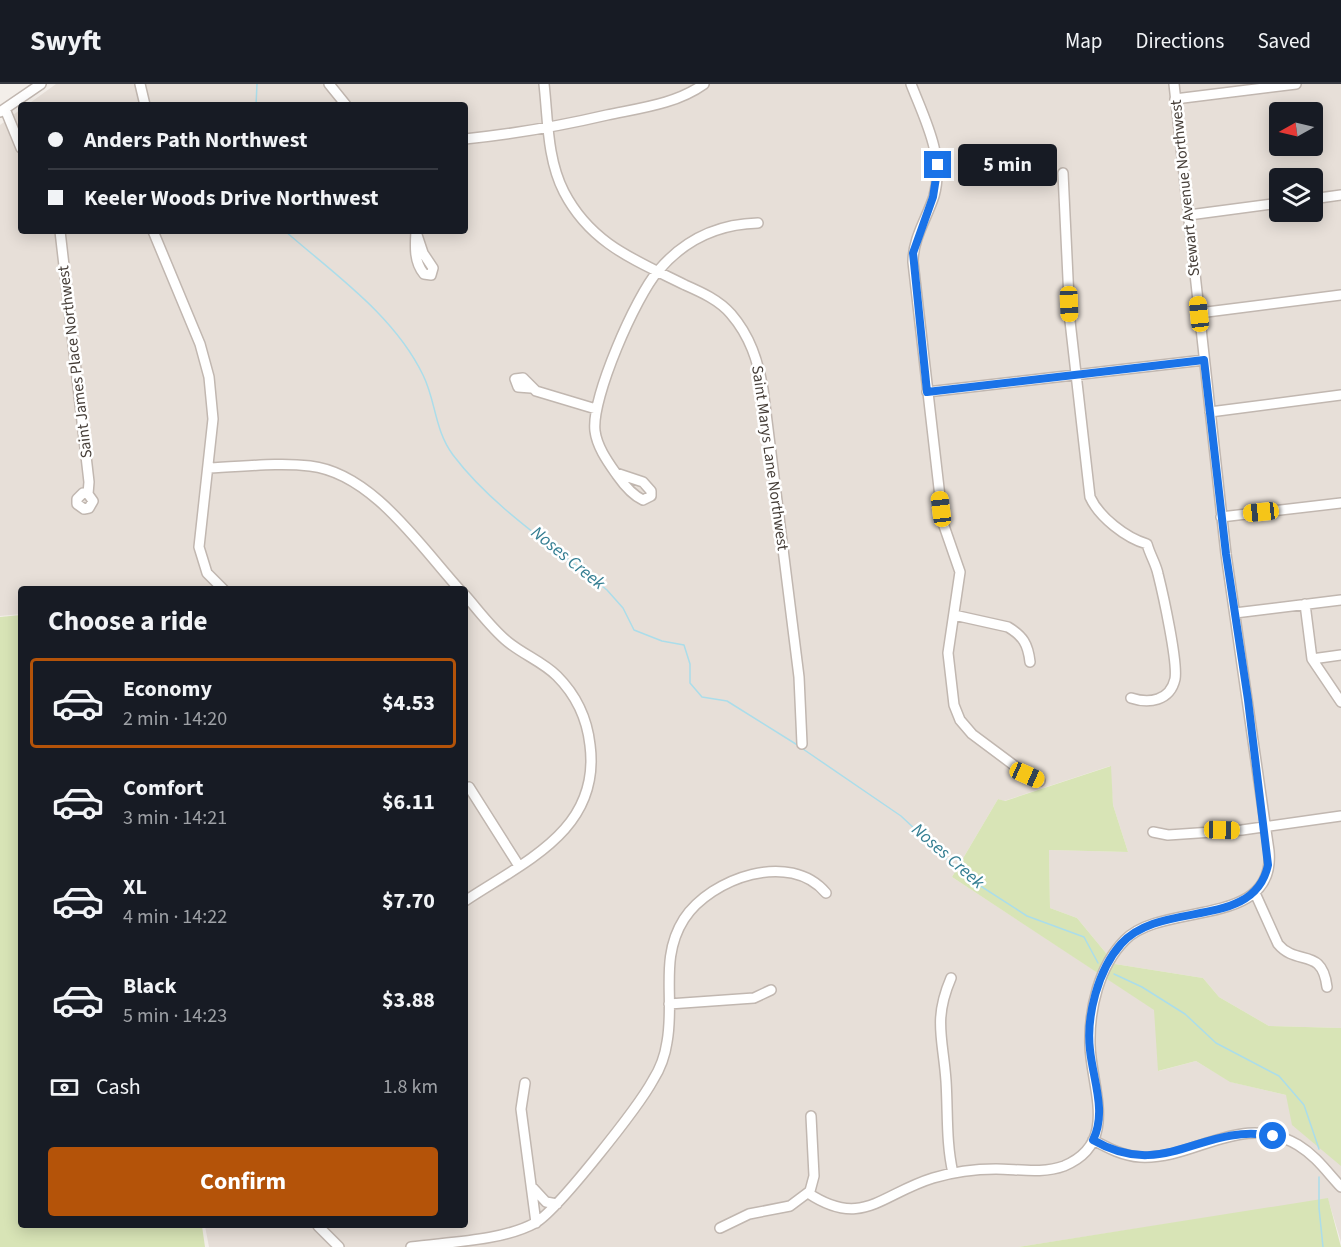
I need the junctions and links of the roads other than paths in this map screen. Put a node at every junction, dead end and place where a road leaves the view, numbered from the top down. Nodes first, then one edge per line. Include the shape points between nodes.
1 (41, 84) edge
2 (140, 84) edge
3 (329, 84) edge
4 (544, 84) edge
5 (704, 84) edge
6 (911, 84) edge
7 (1174, 84) edge
8 (1296, 84) edge
9 (1272, 86) edge
10 (1175, 99) junction
11 (144, 102) edge
12 (344, 102) edge
13 (2, 110) edge
14 (549, 128) junction
15 (468, 139) edge
16 (18, 142) edge
17 (1063, 172) dead end
18 (1341, 195) edge
19 (1323, 197) edge
20 (1269, 204) edge
21 (1189, 215) junction
22 (758, 223) dead end
23 (60, 234) edge
24 (154, 234) edge
25 (657, 271) junction
26 (1341, 295) edge
27 (1199, 314) junction
28 (1204, 360) junction
29 (1076, 375) junction
30 (531, 388) dead end
31 (927, 392) junction
32 (1341, 395) edge
33 (596, 409) junction
34 (1210, 412) junction
35 (208, 468) junction
36 (616, 473) dead end
37 (88, 494) dead end
38 (1341, 503) edge
39 (1221, 517) junction
40 (220, 586) edge
41 (456, 586) edge
42 (468, 598) edge
43 (1341, 600) edge
44 (1305, 604) junction
45 (1235, 613) junction
46 (954, 615) junction
47 (1341, 655) edge
48 (1312, 659) junction
49 (1030, 662) dead end
50 (1131, 698) dead end
51 (1341, 702) edge
52 (802, 744) dead end
53 (1040, 781) dead end
54 (469, 787) dead end
55 (1341, 816) edge
56 (1265, 827) junction
57 (1153, 832) dead end
58 (519, 866) junction
59 (826, 893) dead end
60 (1255, 893) junction
61 (468, 899) edge
62 (951, 978) dead end
63 (1327, 987) dead end
64 (771, 990) dead end
65 (669, 1004) junction
66 (525, 1083) dead end
67 (811, 1116) dead end
68 (1093, 1140) junction
69 (953, 1173) junction
70 (532, 1186) junction
71 (1341, 1187) edge
72 (808, 1193) junction
73 (557, 1204) junction
74 (536, 1222) junction
75 (320, 1228) edge
76 (720, 1228) dead end
77 (339, 1247) edge
78 (411, 1247) edge

1 - 13 street
2 - 11 street
3 - 12 street
4 - 14 street, Saint Marys Lane Northwest
5 - 14 street via 664,102
6 - 31 street via 938,165 933,197 913,253
7 - 10 street, Stewart Avenue Northwest
8 - 9 street
9 - 10 street
10 - 21 street, Stewart Avenue Northwest
13 - 16 street
14 - 15 street
14 - 25 street, Saint Marys Lane Northwest via 555,170 575,209 613,249
17 - 29 street
18 - 19 street
20 - 21 street
21 - 27 street, Stewart Avenue Northwest
22 - 25 street via 733,224 706,233
23 - 37 street, Saint James Place Northwest
24 - 35 street via 200,344 209,377 213,420
25 - 33 street via 620,345
25 - 52 street, Saint Marys Lane Northwest via 722,305 744,331 757,360 798,667 796,714
26 - 27 street
27 - 28 street, Stewart Avenue Northwest
28 - 29 street
28 - 34 street, Stewart Avenue Northwest
29 - 31 street
29 - 50 street via 1090,497 1103,516 1147,544 1158,574 1175,670 1172,686 1160,698 1149,702
30 - 33 street
31 - 46 street via 943,523 960,572
32 - 34 street
33 - 36 street via 597,441
34 - 39 street, Stewart Avenue Northwest
35 - 40 street via 200,553 207,573
35 - 41 street via 305,465 351,479 379,500
38 - 39 street
39 - 45 street, Stewart Avenue Northwest
42 - 58 street via 503,638 560,680 577,702 589,732 591,772 579,808 556,840
43 - 44 street
44 - 45 street
44 - 48 street
45 - 56 street, Stewart Avenue Northwest
46 - 49 street via 1008,627 1026,642
46 - 53 street via 948,653 951,690 960,720 972,734
47 - 48 street
48 - 51 street
54 - 58 street
55 - 56 street
56 - 57 street via 1168,835
56 - 60 street, Stewart Avenue Northwest via 1268,865
58 - 61 street
59 - 65 street via 808,878 773,872 738,878 708,894 684,919 673,941 668,969
60 - 63 street via 1278,945 1320,964
60 - 68 street via 1230,906 1147,925 1130,935 1111,957 1100,980 1090,1029 1099,1113
62 - 69 street via 942,999 939,1027 947,1143
64 - 65 street via 754,998
65 - 73 street via 667,1045 653,1081
66 - 70 street via 521,1109
67 - 72 street via 814,1176
68 - 69 street via 1079,1156 1060,1167
68 - 71 street via 1117,1152 1144,1157 1234,1134 1273,1136 1311,1155
69 - 72 street via 852,1210 828,1206
70 - 73 street via 546,1202
70 - 74 street
72 - 76 street via 790,1206 749,1214
73 - 74 street
74 - 78 street via 507,1233
75 - 77 street

